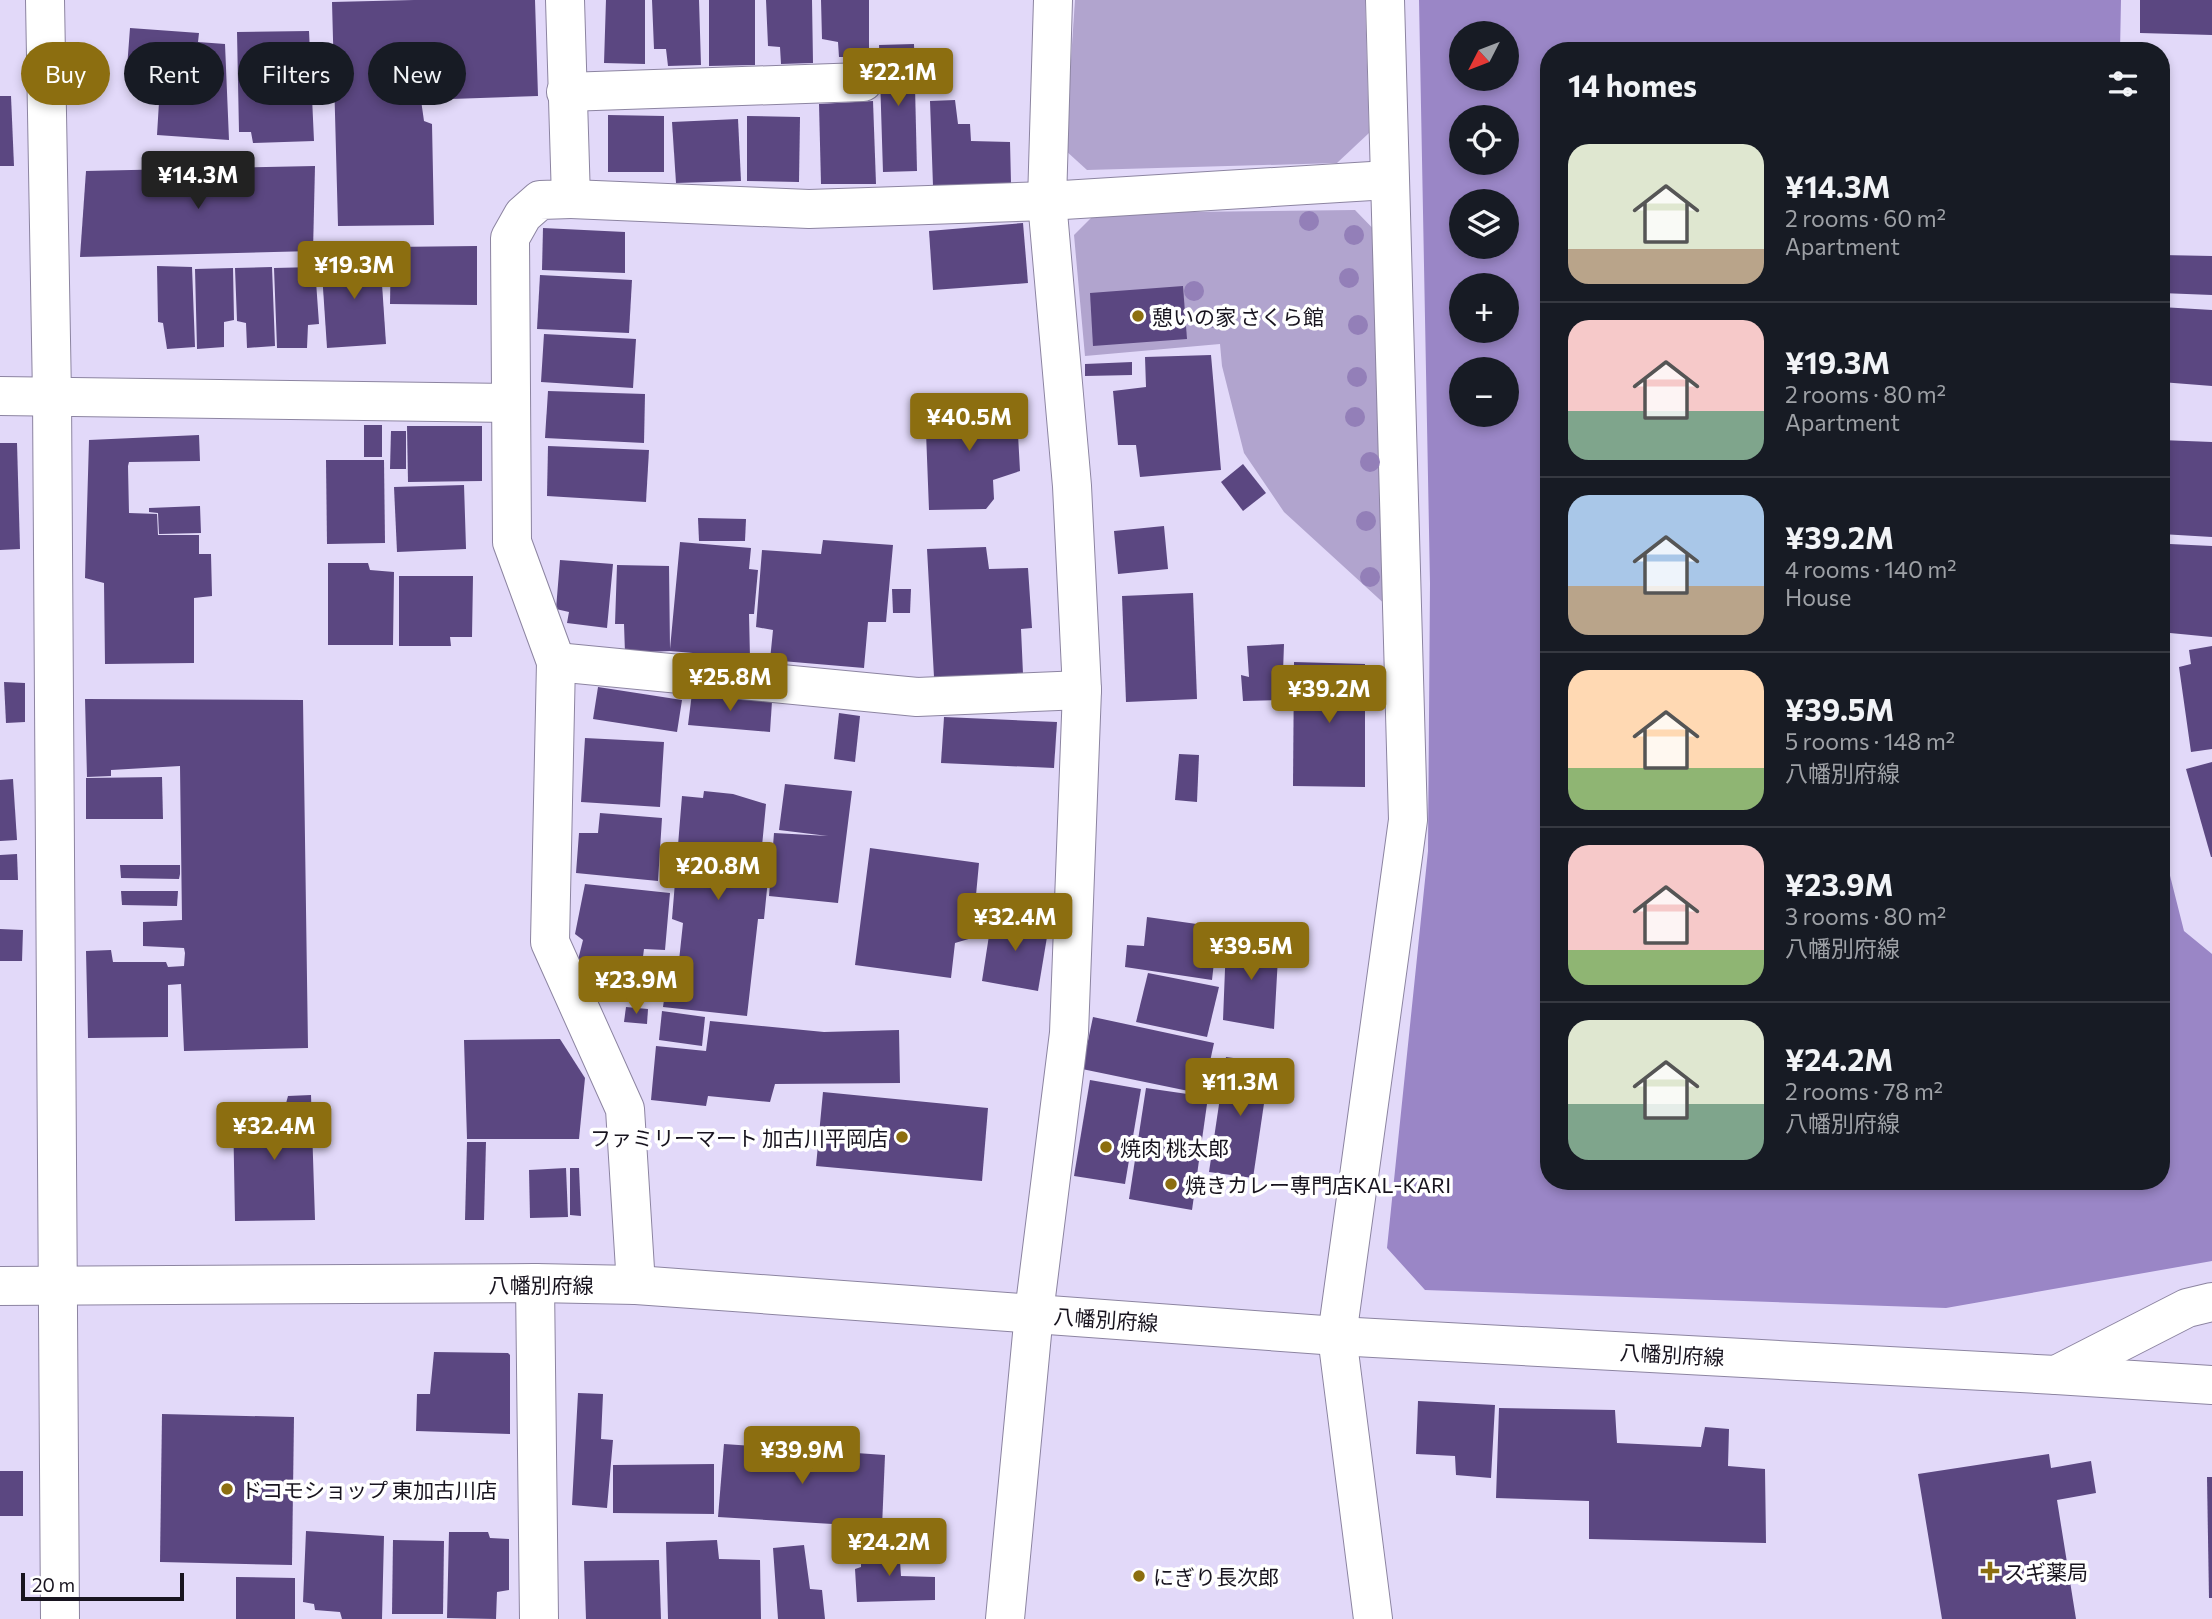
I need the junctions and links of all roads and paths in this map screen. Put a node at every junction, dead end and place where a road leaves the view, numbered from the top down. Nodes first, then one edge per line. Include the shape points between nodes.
1 (45, 0) edge
2 (565, 0) edge
3 (1053, 0) edge
4 (1385, 0) edge
5 (863, 82) dead end
6 (566, 92) junction
7 (1388, 180) junction
8 (571, 200) junction
9 (1047, 201) junction
10 (0, 396) edge
11 (51, 396) junction
12 (511, 403) junction
13 (556, 662) junction
14 (1082, 690) junction
15 (535, 1283) junction
16 (636, 1285) junction
17 (0, 1286) edge
18 (59, 1287) junction
19 (2212, 1302) edge
20 (1034, 1313) junction
21 (1337, 1336) junction
22 (2056, 1375) junction
23 (2212, 1385) edge
24 (60, 1619) edge
25 (539, 1619) edge
26 (1005, 1619) edge
27 (1373, 1619) edge

1 - 11 street
2 - 6 street
3 - 9 street
4 - 7 street
5 - 6 street
6 - 8 street
7 - 9 street
7 - 21 street via 1408,820
8 - 9 street via 809,209
8 - 12 street via 540,200 523,215 510,238
9 - 14 street via 1072,486
10 - 11 street
11 - 12 street
11 - 18 street
12 - 13 street via 512,542
13 - 14 street via 917,697
13 - 16 street via 550,942 625,1109
14 - 20 street via 1069,1033
15 - 16 street, 八幡別府線
15 - 18 street, 八幡別府線
15 - 25 street
16 - 20 street, 八幡別府線
17 - 18 street, 八幡別府線
18 - 24 street
19 - 22 street via 2187,1308
20 - 21 street, 八幡別府線
20 - 26 street
21 - 22 street, 八幡別府線
21 - 27 street
22 - 23 street, 八幡別府線

